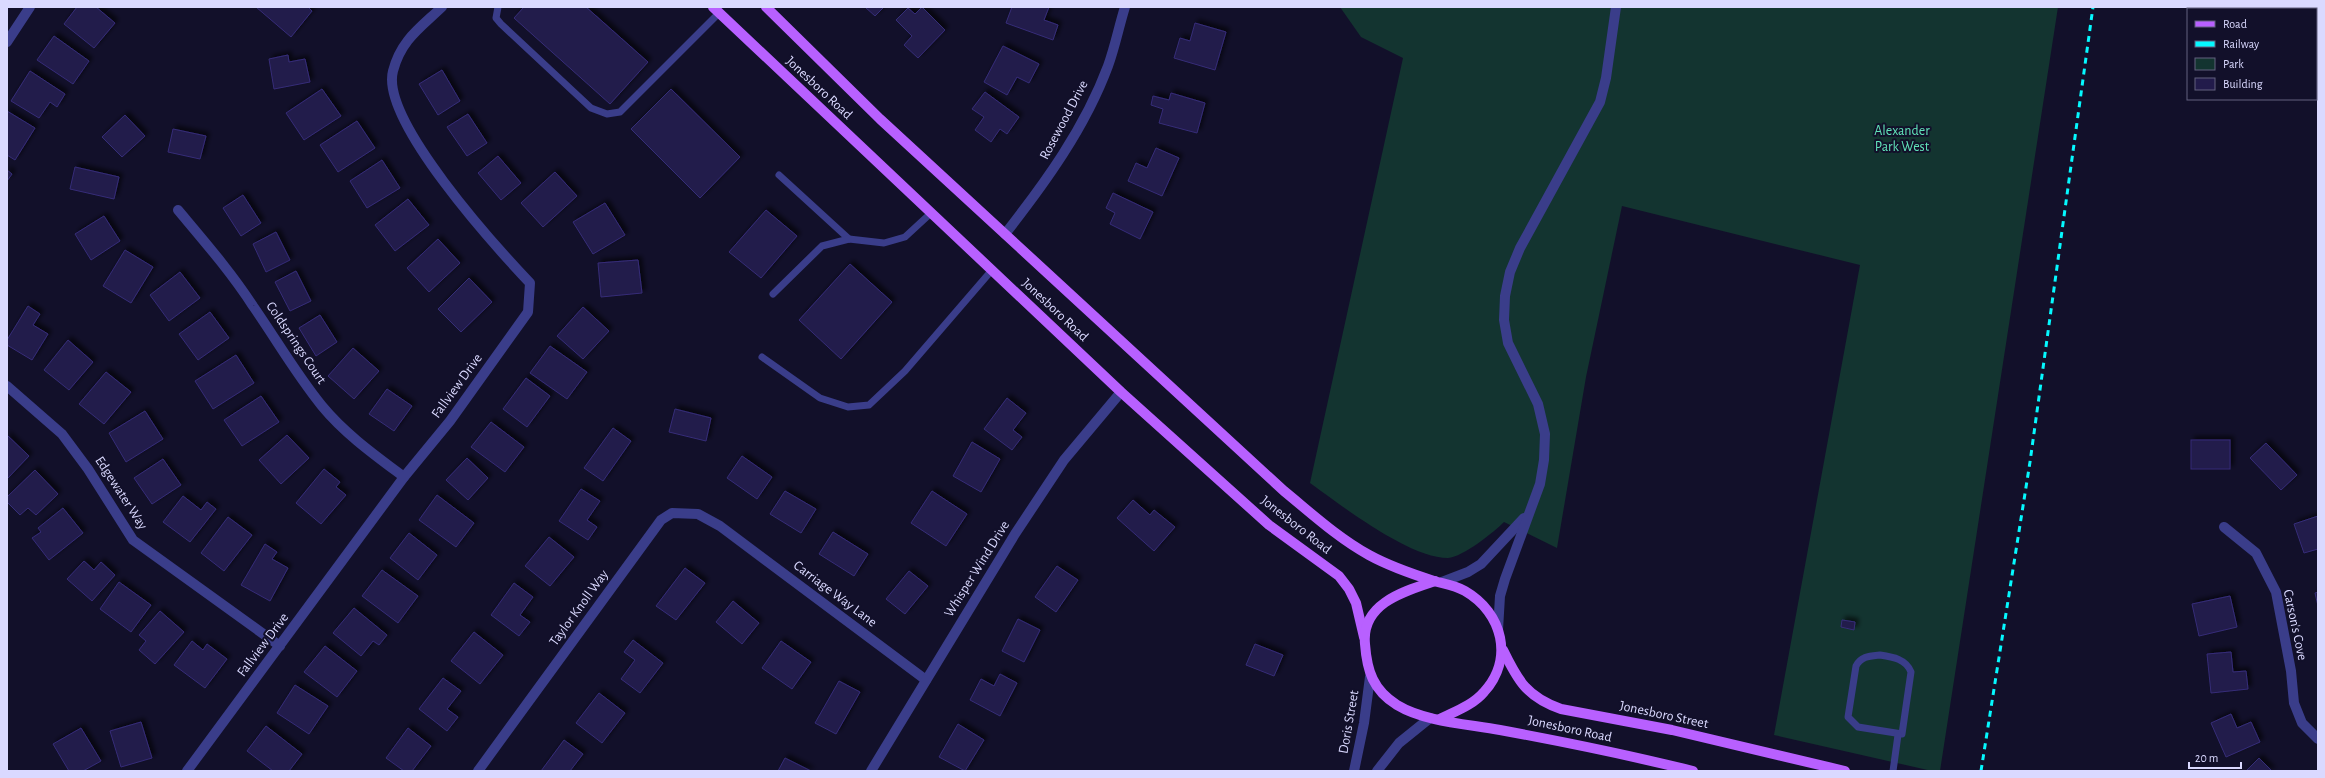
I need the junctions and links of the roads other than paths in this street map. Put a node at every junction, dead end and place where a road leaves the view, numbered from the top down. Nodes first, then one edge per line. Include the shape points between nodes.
1 (30, 7) edge
2 (442, 7) edge
3 (498, 7) edge
4 (766, 7) edge
5 (1125, 7) edge
6 (1616, 7) edge
7 (716, 10) edge
8 (7, 42) edge
9 (779, 175) dead end
10 (178, 210) dead end
11 (931, 213) junction
12 (1004, 234) junction
13 (849, 239) junction
14 (992, 270) junction
15 (773, 294) dead end
16 (762, 356) dead end
17 (7, 386) edge
18 (1121, 392) junction
19 (404, 477) junction
20 (1526, 517) junction
21 (2224, 527) dead end
22 (727, 531) joint
23 (1438, 581) junction
24 (1498, 630) junction
25 (1364, 637) junction
26 (280, 646) junction
27 (1503, 650) junction
28 (1370, 677) junction
29 (926, 680) junction
30 (1435, 718) junction
31 (1898, 735) junction
32 (2318, 739) edge
33 (187, 771) edge
34 (478, 771) edge
35 (872, 771) edge
36 (1354, 771) edge
37 (1377, 771) edge
38 (1693, 771) edge
39 (1845, 771) edge
40 (1893, 771) edge

1 - 8 street
2 - 19 street, Fallview Drive via 403,43 392,72 395,97 409,130 451,190 496,247 530,283 528,312 450,421
3 - 7 lane via 496,18 501,24 591,108 607,114 620,112
4 - 12 main road, Jonesboro Road via 880,119
5 - 12 street, Rosewood Drive via 1108,66 1080,125 1044,184
6 - 20 street via 1600,102 1520,248 1510,272 1505,296 1504,320 1508,343 1538,404 1545,434 1540,484
7 - 11 main road, Jonesboro Road
9 - 13 lane
10 - 19 street, Coldsprings Court via 209,246 253,305 286,359 323,407 368,450
11 - 13 lane via 905,237 884,243
11 - 14 main road, Jonesboro Road
12 - 23 main road, Jonesboro Road via 1321,522 1369,555 1399,569
13 - 15 lane via 822,246
14 - 16 lane via 905,371 869,405 848,407 820,398
14 - 18 main road, Jonesboro Road
17 - 26 street, Edgewater Way via 62,434 88,469 133,540
18 - 25 main road, Jonesboro Road via 1269,525 1339,576 1356,603
18 - 29 street, Whisper Wind Drive via 1064,460 1015,534
19 - 26 street, Fallview Drive
20 - 23 street via 1481,564 1468,572
20 - 24 street via 1500,596
21 - 32 street, Carson's Cove via 2256,553 2276,592 2290,664 2294,703 2302,723
22 - 29 street, Carriage Way Lane
22 - 34 street, Taylor Knoll Way via 698,514 672,513 661,520
23 - 24 main road via 1462,589 1478,601 1488,611
23 - 25 main road via 1389,598 1375,611
24 - 27 main road
25 - 28 main road
26 - 33 street, Fallview Drive
27 - 30 main road via 1497,672 1474,702
27 - 39 main road, Jonesboro Street via 1518,681 1548,705
28 - 30 main road via 1396,705
28 - 36 street, Doris Street
29 - 35 street, Whisper Wind Drive
30 - 37 street via 1399,743
30 - 38 main road, Jonesboro Road via 1580,744
31 - 31 lane via 1858,727 1848,717 1856,666 1866,656 1896,658 1908,666 1911,672 1904,730
31 - 40 lane

